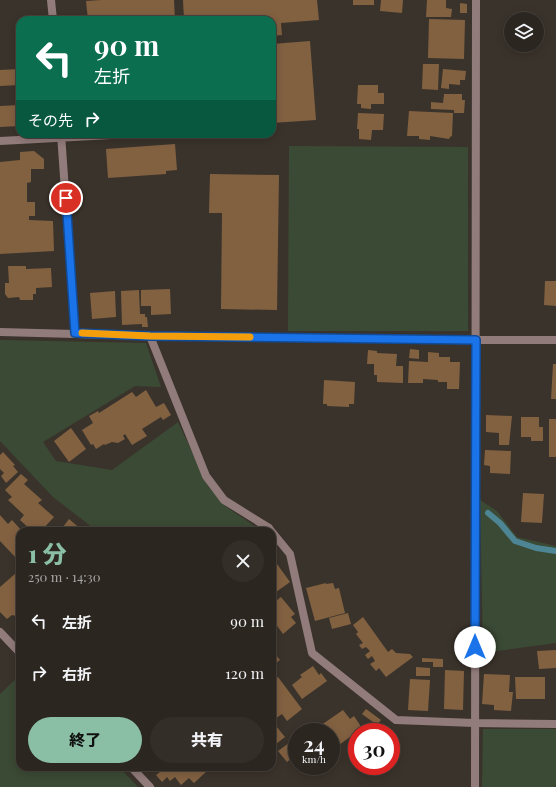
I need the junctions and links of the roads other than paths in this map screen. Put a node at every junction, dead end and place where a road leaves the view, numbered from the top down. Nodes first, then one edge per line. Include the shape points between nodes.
1 (51, 0) edge
2 (476, 0) edge
3 (53, 16) edge
4 (37, 138) edge
5 (61, 138) edge
6 (0, 141) edge
7 (0, 332) edge
8 (75, 333) junction
9 (150, 336) junction
10 (476, 340) junction
11 (556, 340) edge
12 (267, 527) edge
13 (276, 537) edge
14 (0, 632) edge
15 (16, 649) edge
16 (474, 723) junction
17 (556, 724) edge
18 (135, 771) edge
19 (150, 787) edge
20 (475, 787) edge

1 - 3 street
2 - 10 street
4 - 6 street
5 - 8 street
7 - 8 street
8 - 9 street
9 - 10 street
9 - 12 street via 206,476 224,500
10 - 11 street
10 - 16 street
13 - 16 street via 290,554 312,653 396,720
14 - 15 street
16 - 17 street
16 - 20 street
18 - 19 street

